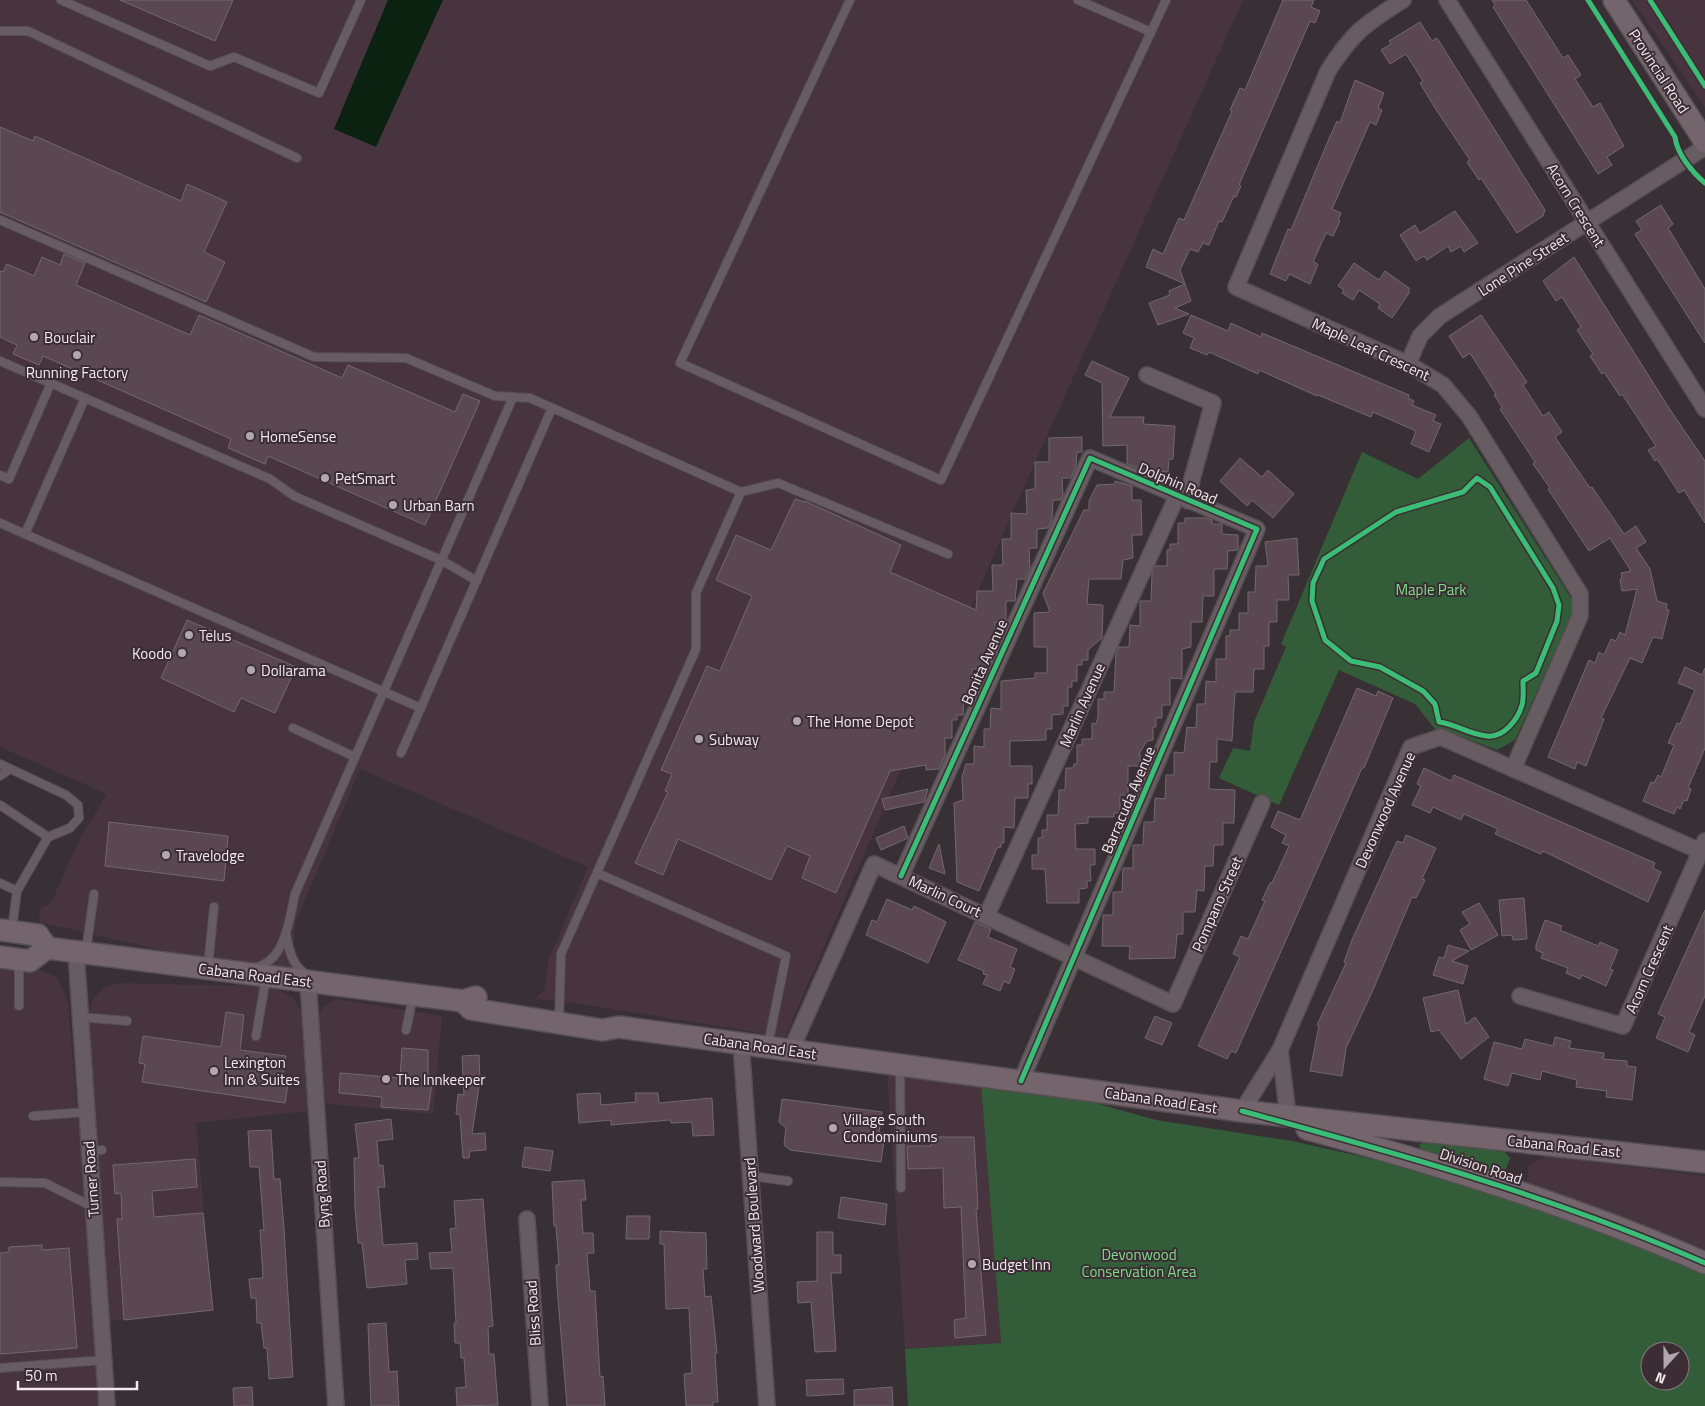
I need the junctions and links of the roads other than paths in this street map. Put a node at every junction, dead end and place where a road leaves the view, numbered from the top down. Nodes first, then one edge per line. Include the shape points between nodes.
1 (61, 0) edge
2 (361, 0) edge
3 (850, 0) edge
4 (1078, 0) edge
5 (1166, 0) edge
6 (1403, 0) edge
7 (1447, 0) edge
8 (1614, 0) edge
9 (0, 31) edge
10 (1151, 32) junction
11 (1705, 142) edge
12 (1705, 147) edge
13 (297, 158) dead end
14 (0, 220) edge
15 (1587, 222) junction
16 (0, 361) edge
17 (1408, 364) junction
18 (1147, 375) dead end
19 (52, 384) junction
20 (513, 397) junction
21 (85, 398) junction
22 (552, 408) junction
23 (1705, 409) edge
24 (1090, 458) joint
25 (0, 475) edge
26 (741, 492) junction
27 (1182, 498) junction
28 (0, 523) edge
29 (1257, 529) joint
30 (25, 534) junction
31 (948, 554) dead end
32 (441, 560) junction
33 (477, 581) junction
34 (384, 691) junction
35 (421, 708) junction
36 (292, 728) dead end
37 (401, 753) dead end
38 (355, 757) junction
39 (0, 764) edge
40 (10, 769) junction
41 (1513, 769) junction
42 (0, 776) edge
43 (1262, 803) dead end
44 (0, 805) edge
45 (48, 837) junction
46 (1703, 846) edge
47 (596, 873) junction
48 (902, 876) junction
49 (0, 883) edge
50 (16, 891) junction
51 (94, 894) dead end
52 (214, 907) dead end
53 (987, 915) junction
54 (6, 930) edge
55 (286, 934) junction
56 (47, 948) junction
57 (81, 952) junction
58 (1074, 957) junction
59 (9, 959) edge
60 (208, 969) junction
61 (238, 972) junction
62 (266, 976) junction
63 (314, 982) junction
64 (413, 995) junction
65 (1520, 996) dead end
66 (1172, 1004) joint
67 (19, 1006) dead end
68 (80, 1016) junction
69 (559, 1016) junction
70 (127, 1021) dead end
71 (406, 1030) dead end
72 (256, 1036) dead end
73 (741, 1043) junction
74 (768, 1047) junction
75 (790, 1050) junction
76 (1280, 1050) junction
77 (900, 1065) junction
78 (1021, 1081) junction
79 (1242, 1111) junction
80 (87, 1112) junction
81 (33, 1116) dead end
82 (1288, 1116) junction
83 (1705, 1162) edge
84 (751, 1176) junction
85 (0, 1182) edge
86 (788, 1182) dead end
87 (901, 1188) dead end
88 (93, 1207) junction
89 (527, 1219) dead end
90 (1705, 1263) edge
91 (104, 1360) junction
92 (0, 1368) edge
93 (107, 1406) edge
94 (336, 1406) edge
95 (540, 1406) edge
96 (767, 1406) edge

1 - 2 lane via 210,66 234,57 319,93
3 - 10 lane via 680,363 941,480
4 - 10 lane
5 - 10 lane
6 - 17 street, Maple Leaf Crescent via 1365,24 1344,45 1328,71 1236,287
7 - 15 street, Acorn Crescent
8 - 11 main road, Provincial Road
9 - 13 lane via 28,31
12 - 15 street, Lone Pine Street
14 - 20 lane via 314,357 406,358 495,396
15 - 17 street, Lone Pine Street via 1440,316 1420,336
15 - 23 street, Acorn Crescent
16 - 19 lane
17 - 41 street, Maple Leaf Crescent via 1443,385 1469,416 1580,594 1580,616
18 - 27 street, Marlin Avenue via 1213,404 1192,479
19 - 21 lane
19 - 25 lane via 9,479
20 - 22 lane via 530,398
20 - 32 lane
21 - 30 lane
21 - 32 lane via 270,479 294,496
22 - 26 lane
22 - 33 lane
24 - 27 street, Dolphin Road
24 - 48 street, Bonita Avenue
26 - 31 lane via 778,483
26 - 47 lane via 696,593 696,649
27 - 29 street, Dolphin Road
27 - 53 street, Marlin Avenue
28 - 30 lane
29 - 58 street, Barracuda Avenue
30 - 34 lane
32 - 33 lane
32 - 34 lane
33 - 35 lane
34 - 35 lane
34 - 38 lane
35 - 37 lane
36 - 38 lane
38 - 55 lane via 294,894
39 - 40 lane
40 - 42 lane
40 - 45 lane via 66,795 78,804 79,818 70,828
41 - 46 street, Devonwood Avenue
41 - 76 street, Devonwood Avenue via 1441,737 1411,747
43 - 66 street, Pompano Street
44 - 45 lane
45 - 50 lane
46 - 65 street, Acorn Crescent via 1623,1026
47 - 69 lane via 561,954
47 - 74 lane via 786,956
48 - 53 street, Marlin Court
48 - 75 street, Marlin Court via 874,864
49 - 50 lane
50 - 54 lane
51 - 57 lane
52 - 60 lane
53 - 58 street, Marlin Court
54 - 56 main road, Cabana Road East via 38,936
55 - 61 lane via 277,952 262,967
55 - 63 lane via 298,969
56 - 57 main road, Cabana Road East
56 - 59 main road via 30,961
57 - 60 main road, Cabana Road East
57 - 68 street, Turner Road
58 - 66 street, Marlin Court
58 - 78 street, Barracuda Avenue
59 - 67 lane
60 - 61 main road, Cabana Road East
61 - 62 main road, Cabana Road East
62 - 63 main road, Cabana Road East
62 - 72 lane
63 - 64 main road, Cabana Road East
63 - 94 street, Byng Road
64 - 69 main road, Cabana Road East via 463,1001 473,997
64 - 71 lane
68 - 70 lane
68 - 80 street, Turner Road
69 - 73 main road, Cabana Road East via 603,1016 619,1027
73 - 74 main road, Cabana Road East
73 - 84 street, Woodward Boulevard
74 - 75 main road, Cabana Road East
75 - 77 main road, Cabana Road East
76 - 79 street, Devonwood Avenue
76 - 82 street
77 - 78 main road, Cabana Road East
77 - 87 lane
78 - 79 main road, Cabana Road East
79 - 82 main road, Cabana Road East
79 - 90 main road, Division Road via 1412,1157 1510,1188
80 - 81 lane
80 - 88 street, Turner Road via 96,1150
82 - 83 main road, Cabana Road East
84 - 86 lane
84 - 96 street, Woodward Boulevard
85 - 88 lane via 45,1183
88 - 91 street, Turner Road
89 - 95 street, Bliss Road
91 - 92 lane
91 - 93 street, Turner Road

